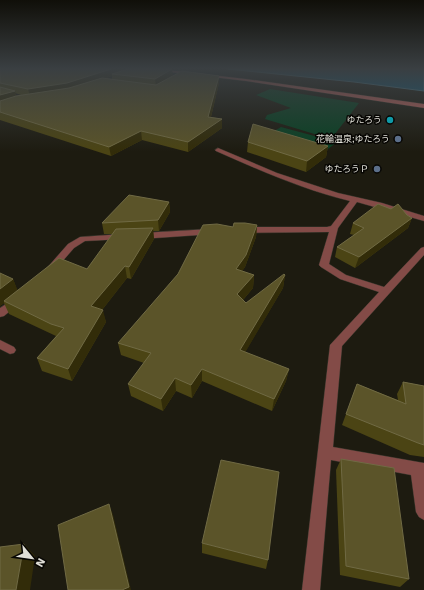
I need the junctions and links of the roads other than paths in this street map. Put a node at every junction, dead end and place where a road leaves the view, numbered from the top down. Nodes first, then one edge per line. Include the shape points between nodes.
1 (360, 97) edge
2 (424, 106) edge
3 (218, 150) dead end
4 (355, 200) junction
5 (424, 219) edge
6 (334, 228) junction
7 (237, 231) edge
8 (222, 232) edge
9 (424, 250) edge
10 (46, 274) edge
11 (386, 291) junction
12 (23, 295) edge
13 (0, 313) edge
14 (326, 452) junction
15 (421, 470) edge
16 (424, 512) edge
17 (312, 590) edge

1 - 2 street
3 - 4 street via 275,174
4 - 5 street
4 - 6 street
6 - 7 street
6 - 11 street via 324,265 343,277
8 - 10 street via 83,239 71,246
9 - 11 street
11 - 14 street via 336,345
12 - 13 street
14 - 15 street
14 - 17 street
15 - 16 street

